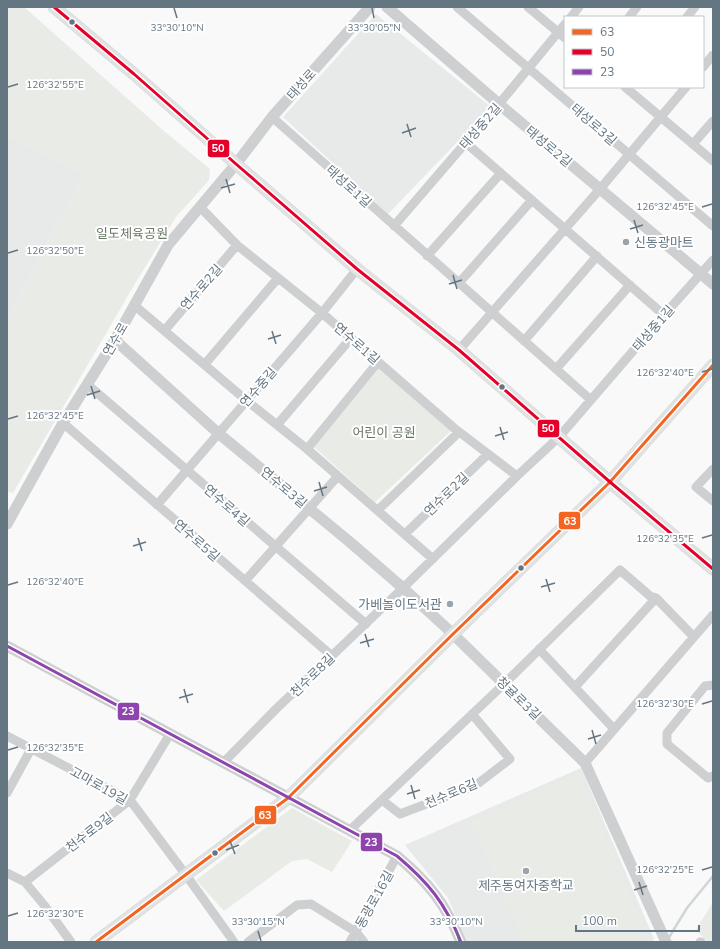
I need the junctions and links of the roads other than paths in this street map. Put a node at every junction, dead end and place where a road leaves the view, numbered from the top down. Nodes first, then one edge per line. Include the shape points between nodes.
1 (54, 7) edge
2 (370, 7) edge
3 (387, 7) edge
4 (457, 7) edge
5 (528, 7) edge
6 (579, 7) edge
7 (637, 7) edge
8 (695, 7) edge
9 (572, 16) edge
10 (630, 16) edge
11 (688, 16) edge
12 (561, 35) edge
13 (713, 55) edge
14 (704, 66) edge
15 (529, 68) junction
16 (626, 88) edge
17 (685, 88) edge
18 (499, 104) junction
19 (272, 117) junction
20 (661, 117) junction
21 (713, 121) edge
22 (465, 142) junction
23 (693, 144) junction
24 (629, 154) junction
25 (713, 161) edge
26 (236, 164) junction
27 (501, 172) junction
28 (600, 189) junction
29 (532, 200) junction
30 (200, 207) junction
31 (394, 226) junction
32 (713, 226) edge
33 (566, 228) junction
34 (238, 245) junction
35 (427, 256) junction
36 (597, 256) junction
37 (713, 260) edge
38 (357, 269) junction
39 (701, 273) junction
40 (278, 278) junction
41 (459, 283) junction
42 (713, 284) edge
43 (630, 285) junction
44 (134, 305) junction
45 (492, 312) junction
46 (322, 313) junction
47 (664, 315) junction
48 (165, 330) junction
49 (351, 338) junction
50 (115, 340) junction
51 (524, 341) junction
52 (459, 350) junction
53 (378, 362) junction
54 (204, 364) junction
55 (713, 365) edge
56 (556, 369) junction
57 (88, 385) junction
58 (246, 400) junction
59 (591, 400) junction
60 (63, 423) junction
61 (277, 425) junction
62 (459, 432) junction
63 (218, 433) junction
64 (559, 437) junction
65 (307, 449) junction
66 (488, 454) junction
67 (713, 469) edge
68 (186, 470) junction
69 (338, 476) junction
70 (517, 476) junction
71 (610, 482) junction
72 (713, 501) edge
73 (157, 505) junction
74 (309, 508) junction
75 (378, 510) junction
76 (7, 524) edge
77 (405, 534) junction
78 (276, 547) junction
79 (433, 559) junction
80 (713, 569) edge
81 (246, 581) junction
82 (403, 588) junction
83 (656, 598) junction
84 (713, 615) edge
85 (366, 624) junction
86 (454, 634) junction
87 (694, 637) junction
88 (7, 647) edge
89 (539, 649) junction
90 (332, 656) junction
91 (504, 684) junction
92 (713, 684) edge
93 (575, 687) junction
94 (472, 714) junction
95 (614, 729) junction
96 (170, 734) junction
97 (7, 736) edge
98 (31, 749) junction
99 (223, 763) junction
100 (584, 763) junction
101 (713, 776) edge
102 (7, 793) edge
103 (288, 798) junction
104 (130, 800) junction
105 (382, 800) junction
106 (349, 831) junction
107 (397, 856) junction
108 (7, 873) edge
109 (186, 875) junction
110 (25, 882) junction
111 (356, 932) junction
112 (71, 942) edge
113 (96, 942) edge
114 (234, 942) edge
115 (248, 942) edge
116 (350, 942) edge
117 (364, 942) edge
118 (461, 942) edge
119 (666, 942) edge

1 - 26 main road
2 - 19 street, 태성로
3 - 18 street, 태성로2길
4 - 15 street, 태성로3길
5 - 12 street
6 - 9 street
7 - 10 street
8 - 11 street
12 - 15 street, 태성중2길
13 - 14 street
15 - 18 street, 태성중2길
15 - 24 street, 태성로3길
16 - 20 street
17 - 20 street
18 - 22 street, 태성중2길
18 - 28 street, 태성로2길
19 - 26 street, 태성로
19 - 31 street, 태성로1길
20 - 23 street
20 - 24 street
21 - 23 street
22 - 27 street
22 - 31 street, 태성중2길
23 - 25 street
24 - 28 street
24 - 32 street, 태성로3길
26 - 30 street, 연수로
26 - 38 main road
27 - 29 street
27 - 35 street
28 - 33 street
28 - 39 street, 태성로2길
29 - 33 street
29 - 41 street
30 - 34 street, 연수로1길
30 - 44 street, 연수로 via 168,245
31 - 35 street, 태성로1길
33 - 36 street
33 - 45 street
34 - 40 street, 연수로1길
34 - 48 street, 연수로2길
35 - 41 street, 태성로1길
36 - 43 street
36 - 51 street
37 - 39 street, 태성중1길
38 - 46 street, 연수중길
38 - 52 main road
39 - 42 street, 태성로2길
39 - 47 street, 태성중1길
40 - 46 street, 연수로1길
40 - 54 street
41 - 45 street, 태성로1길
43 - 47 street
43 - 56 street
44 - 48 street
44 - 50 street, 연수로
45 - 51 street, 태성로1길
45 - 52 street
46 - 49 street, 연수로1길
46 - 58 street, 연수중길
47 - 59 street, 태성중1길
48 - 54 street
49 - 53 street, 연수로1길
49 - 61 street
50 - 57 street, 연수로
50 - 63 street, 연수로3길
51 - 56 street, 태성로1길
52 - 64 main road
53 - 62 street, 연수로1길
53 - 65 street
54 - 58 street
55 - 71 main road
56 - 59 street, 태성로1길
57 - 60 street, 연수로
57 - 68 street, 연수로4길
58 - 61 street
58 - 63 street, 연수중길
59 - 64 street, 태성중1길
60 - 73 street, 연수로5길
60 - 76 street, 연수로
61 - 65 street
62 - 66 street, 연수로1길
62 - 75 street
63 - 68 street, 연수중길
63 - 74 street, 연수로3길
64 - 70 street
64 - 71 main road
65 - 69 street
66 - 70 street, 연수로1길
66 - 77 street, 연수로2길
67 - 72 street via 696,487
68 - 73 street, 연수중길
68 - 78 street, 연수로4길
69 - 74 street
69 - 75 street
70 - 79 street
71 - 80 main road
71 - 86 main road
73 - 81 street, 연수로5길
74 - 78 street
74 - 82 street, 연수로3길
75 - 77 street
77 - 79 street
78 - 81 street
78 - 85 street, 연수로4길
79 - 82 street
81 - 90 street, 연수로5길
82 - 85 street, 천수로8길
82 - 86 street, 연수로3길
83 - 87 street
83 - 89 street via 650,596 620,570
83 - 93 street
84 - 87 street
85 - 90 street, 천수로8길
86 - 91 street, 청귤로3길
86 - 103 main road
87 - 95 street
88 - 96 street
89 - 91 street
89 - 93 street
90 - 99 street, 천수로8길
91 - 94 street
91 - 100 street, 청귤로3길
92 - 101 street via 705,686 667,733 667,744 708,778
93 - 95 street
94 - 105 street
94 - 105 street, 천수로6길 via 510,759 476,784 400,814
95 - 100 street
96 - 99 street
96 - 104 street, 천수로9길
97 - 98 street, 고마로19길
98 - 102 street
98 - 104 street, 고마로19길
99 - 103 street
100 - 119 street, 청귤로3길
103 - 106 street
103 - 109 main road
104 - 109 street, 고마로19길
104 - 110 street, 천수로9길
105 - 106 street
106 - 107 street
107 - 111 street, 동광로16길
107 - 118 street via 435,893 452,920
108 - 110 street
109 - 113 main road
109 - 114 street, 고마로19길
110 - 112 street
111 - 115 street via 311,904 297,905
111 - 116 street, 동광로16길
111 - 117 street

